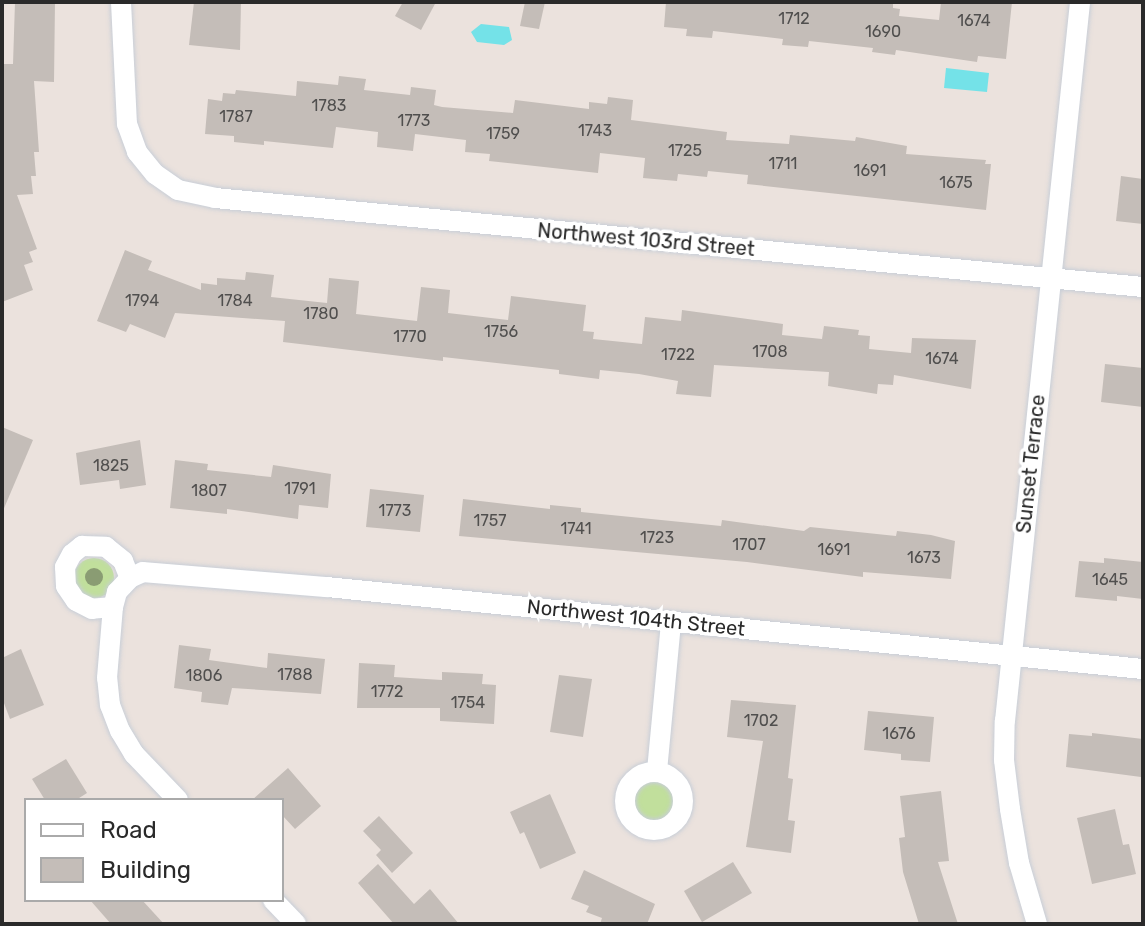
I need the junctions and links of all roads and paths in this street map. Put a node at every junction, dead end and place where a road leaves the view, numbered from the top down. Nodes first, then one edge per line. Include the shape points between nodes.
1 (121, 2) edge
2 (1080, 2) edge
3 (1051, 279) junction
4 (1143, 287) edge
5 (130, 578) junction
6 (113, 607) junction
7 (671, 622) junction
8 (1010, 656) junction
9 (1143, 669) edge
10 (657, 771) dead end
11 (176, 798) edge
12 (275, 902) edge
13 (296, 924) edge
14 (1037, 924) edge

1 - 3 street, Northwest 103rd Street via 127,124 137,152 178,190 215,198
2 - 3 street, Sunset Terrace
3 - 4 street, Northwest 103rd Street
3 - 8 street, Sunset Terrace
5 - 6 street via 117,592
5 - 6 street via 123,561 106,547 82,546 72,554 65,567 66,586 76,601 92,609
5 - 7 street, Northwest 104th Street via 157,572
6 - 11 street via 110,705 134,754
7 - 8 street, Northwest 104th Street
7 - 10 street
8 - 9 street, Northwest 104th Street
8 - 14 street, Sunset Terrace via 1004,760 1019,863
12 - 13 street

